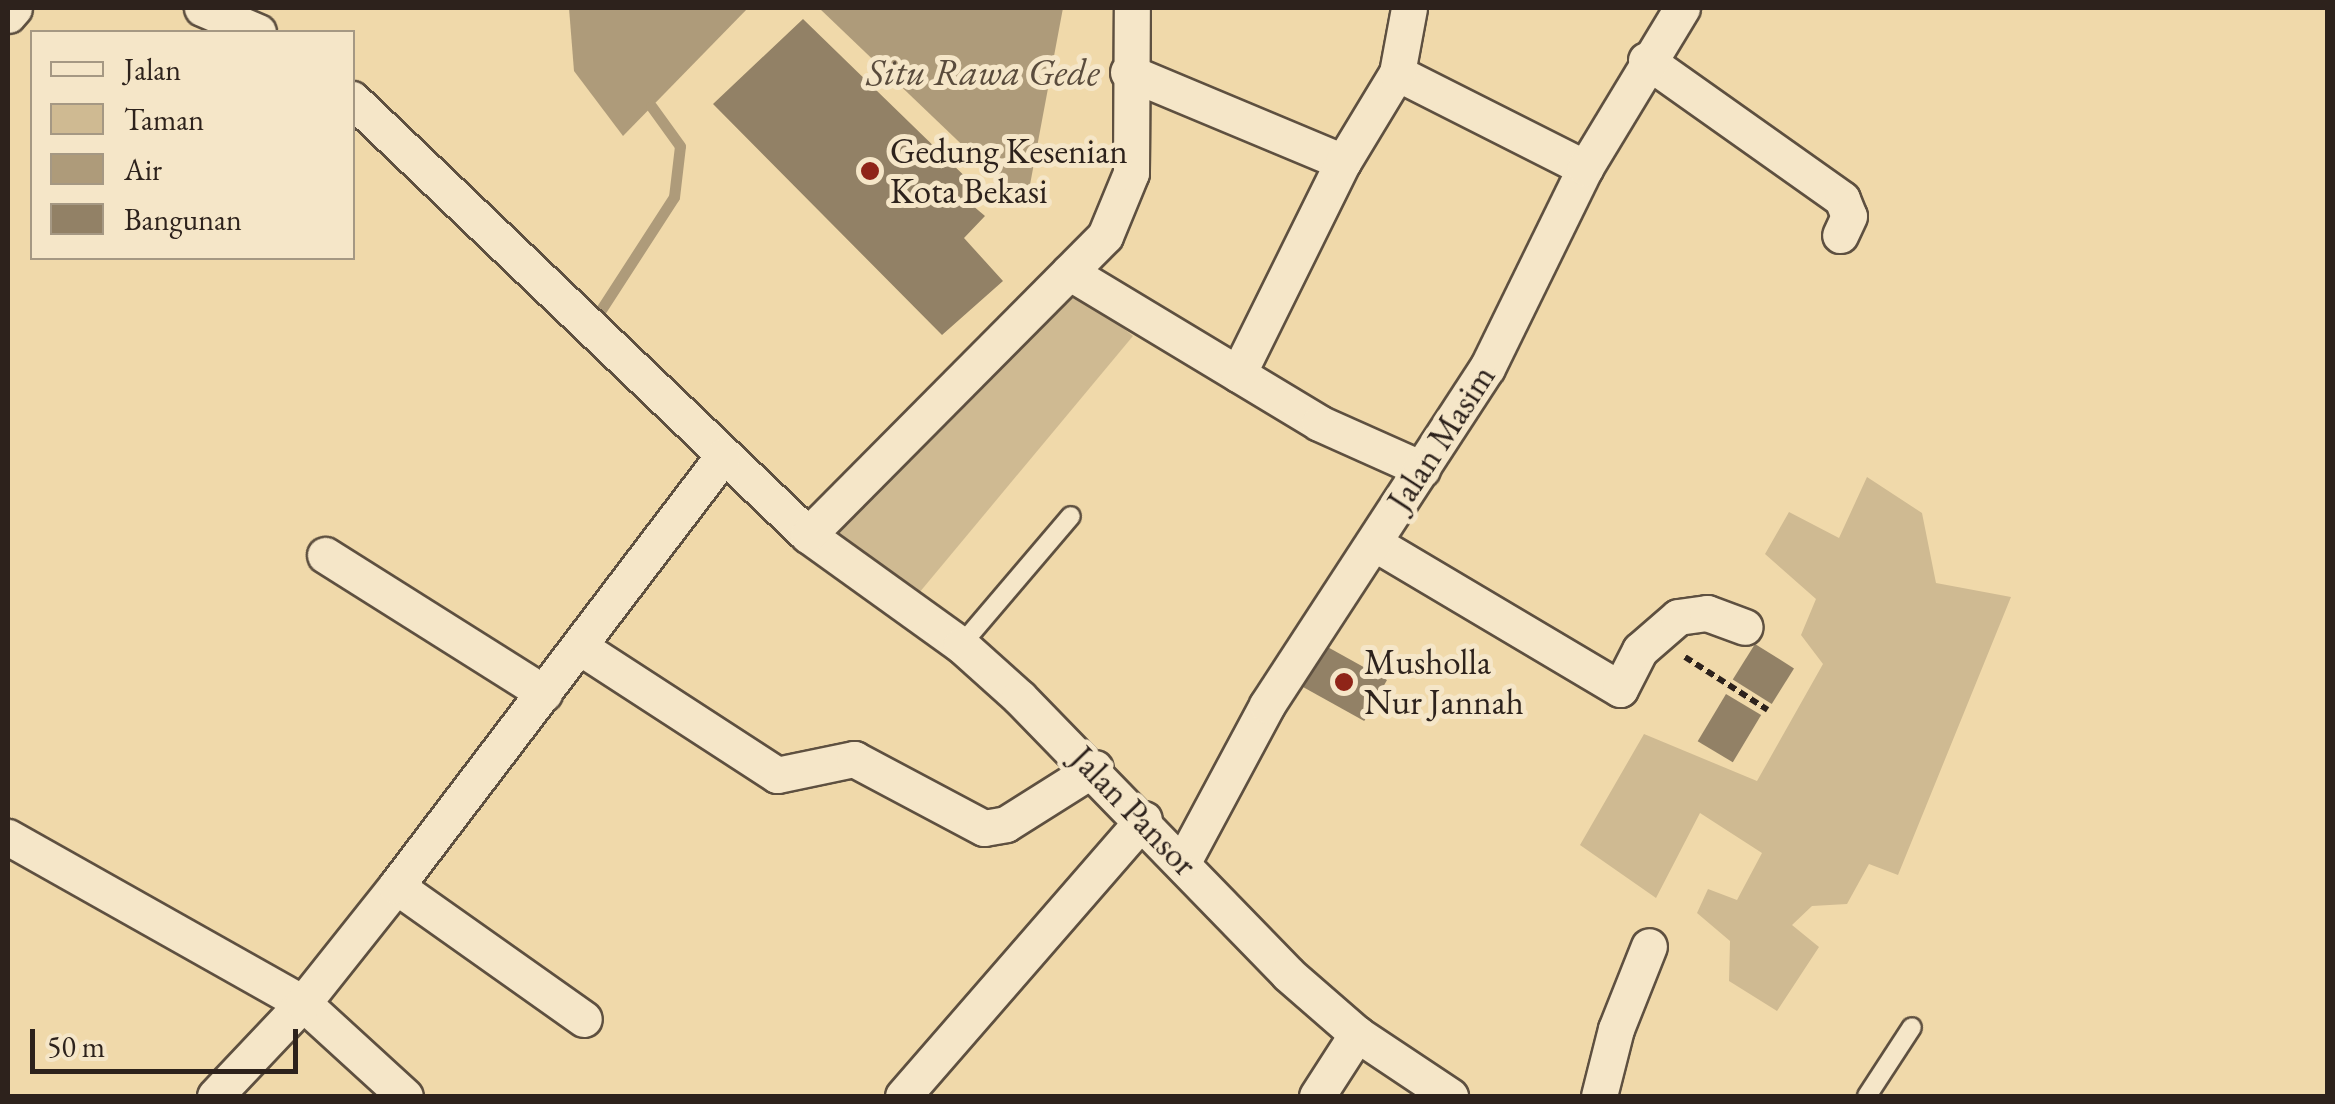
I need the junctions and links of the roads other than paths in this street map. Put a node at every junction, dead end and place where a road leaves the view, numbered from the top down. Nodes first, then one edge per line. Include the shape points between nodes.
1 (14, 8) edge
2 (202, 8) edge
3 (1132, 8) edge
4 (1410, 8) edge
5 (1682, 8) edge
6 (8, 15) edge
7 (253, 30) edge
8 (1646, 60) junction
9 (1128, 72) junction
10 (1397, 73) junction
11 (355, 102) edge
12 (1343, 162) junction
13 (1586, 168) junction
14 (1840, 234) dead end
15 (1069, 272) junction
16 (1238, 374) junction
17 (723, 456) junction
18 (1422, 469) junction
19 (1071, 516) dead end
20 (808, 535) junction
21 (1374, 543) junction
22 (325, 555) dead end
23 (1744, 627) dead end
24 (964, 641) junction
25 (580, 647) junction
26 (544, 693) junction
27 (1095, 768) junction
28 (1144, 819) junction
29 (8, 837) edge
30 (1184, 860) junction
31 (396, 886) junction
32 (1649, 946) dead end
33 (303, 1003) junction
34 (584, 1020) dead end
35 (1912, 1026) dead end
36 (1357, 1034) junction
37 (215, 1096) edge
38 (405, 1096) edge
39 (903, 1096) edge
40 (1317, 1096) edge
41 (1450, 1096) edge
42 (1599, 1096) edge
43 (1868, 1096) edge

1 - 6 street
2 - 7 street
3 - 9 street
4 - 10 street
5 - 8 street, Jalan Masim
8 - 13 street, Jalan Masim
8 - 14 street via 1842,199 1849,216
9 - 12 street
9 - 15 street via 1131,173 1105,236
10 - 12 street
10 - 13 street
11 - 17 street, Jalan Pansor
12 - 16 street
13 - 18 street, Jalan Masim via 1488,368
15 - 16 street
15 - 20 street
16 - 18 street via 1319,423
17 - 20 street, Jalan Pansor
17 - 25 street
18 - 21 street, Jalan Masim
19 - 24 lane
20 - 24 street, Jalan Pansor
21 - 23 street via 1620,689 1640,650 1693,611
21 - 30 street, Jalan Masim via 1268,705
22 - 26 street
24 - 27 street, Jalan Pansor
25 - 26 street
25 - 27 street via 777,775 801,776 854,759 984,828 1006,824
26 - 31 street
27 - 28 street, Jalan Pansor
28 - 30 street, Jalan Pansor
28 - 39 street
29 - 33 street
30 - 36 street, Jalan Pansor via 1288,974
31 - 33 street
31 - 34 street
32 - 42 street via 1616,1029
33 - 37 street
33 - 38 street
35 - 43 lane
36 - 40 street
36 - 41 street, Jalan Pansor

